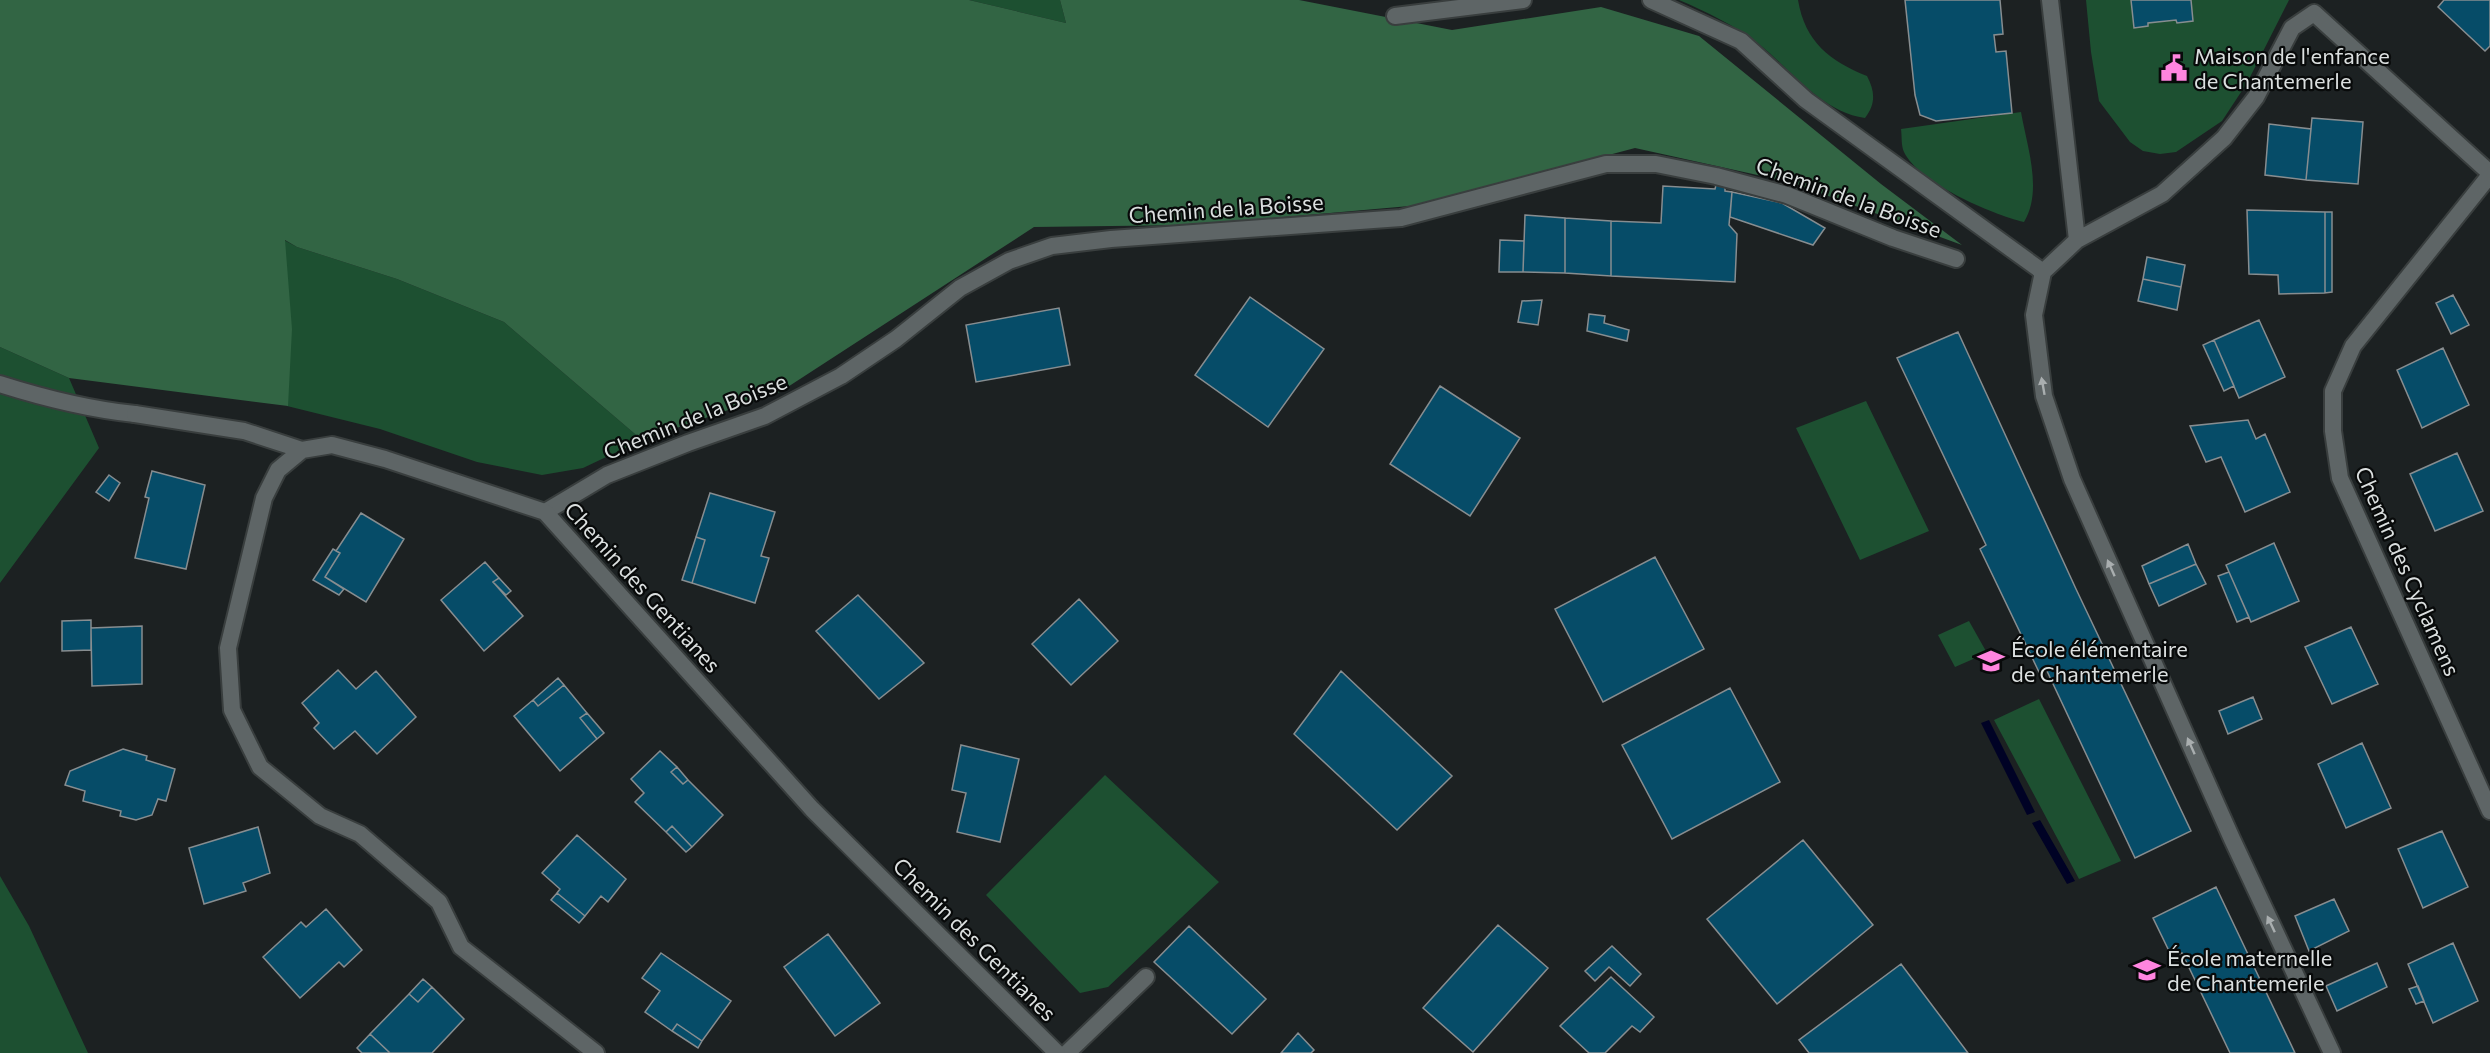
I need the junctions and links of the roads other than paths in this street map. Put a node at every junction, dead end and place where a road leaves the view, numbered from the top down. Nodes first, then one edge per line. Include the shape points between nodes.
1 (1523, 0) edge
2 (1651, 0) edge
3 (2050, 0) edge
4 (1395, 16) dead end
5 (2490, 174) edge
6 (2077, 240) junction
7 (1956, 259) dead end
8 (2043, 272) junction
9 (0, 384) edge
10 (302, 450) junction
11 (545, 512) junction
12 (2490, 810) edge
13 (1146, 977) dead end
14 (596, 1053) edge
15 (1058, 1053) edge
16 (1067, 1053) edge
17 (2332, 1053) edge

1 - 4 street
2 - 8 street, Chemin de la Boisse via 1742,41 1806,100
3 - 6 street
5 - 6 street via 2314,13 2292,28 2256,97 2224,138 2162,194
5 - 12 street, Chemin des Cyclamens via 2353,346 2333,391 2333,431 2340,478
6 - 8 street
7 - 11 street, Chemin de la Boisse via 1787,195 1656,164 1606,164 1401,218 1052,246 1009,261 960,288 841,376 775,411 607,475
17 -> 8 street via 2072,480 2044,396 2039,365 2034,315
9 - 10 street via 45,399 104,411 244,431
10 - 11 street, Chemin des Gentianes via 332,445
10 - 14 street via 278,470 264,498 228,648 236,719 260,767 320,816 360,834 439,902 461,947
11 - 15 street, Chemin des Gentianes via 812,809
13 - 16 street

